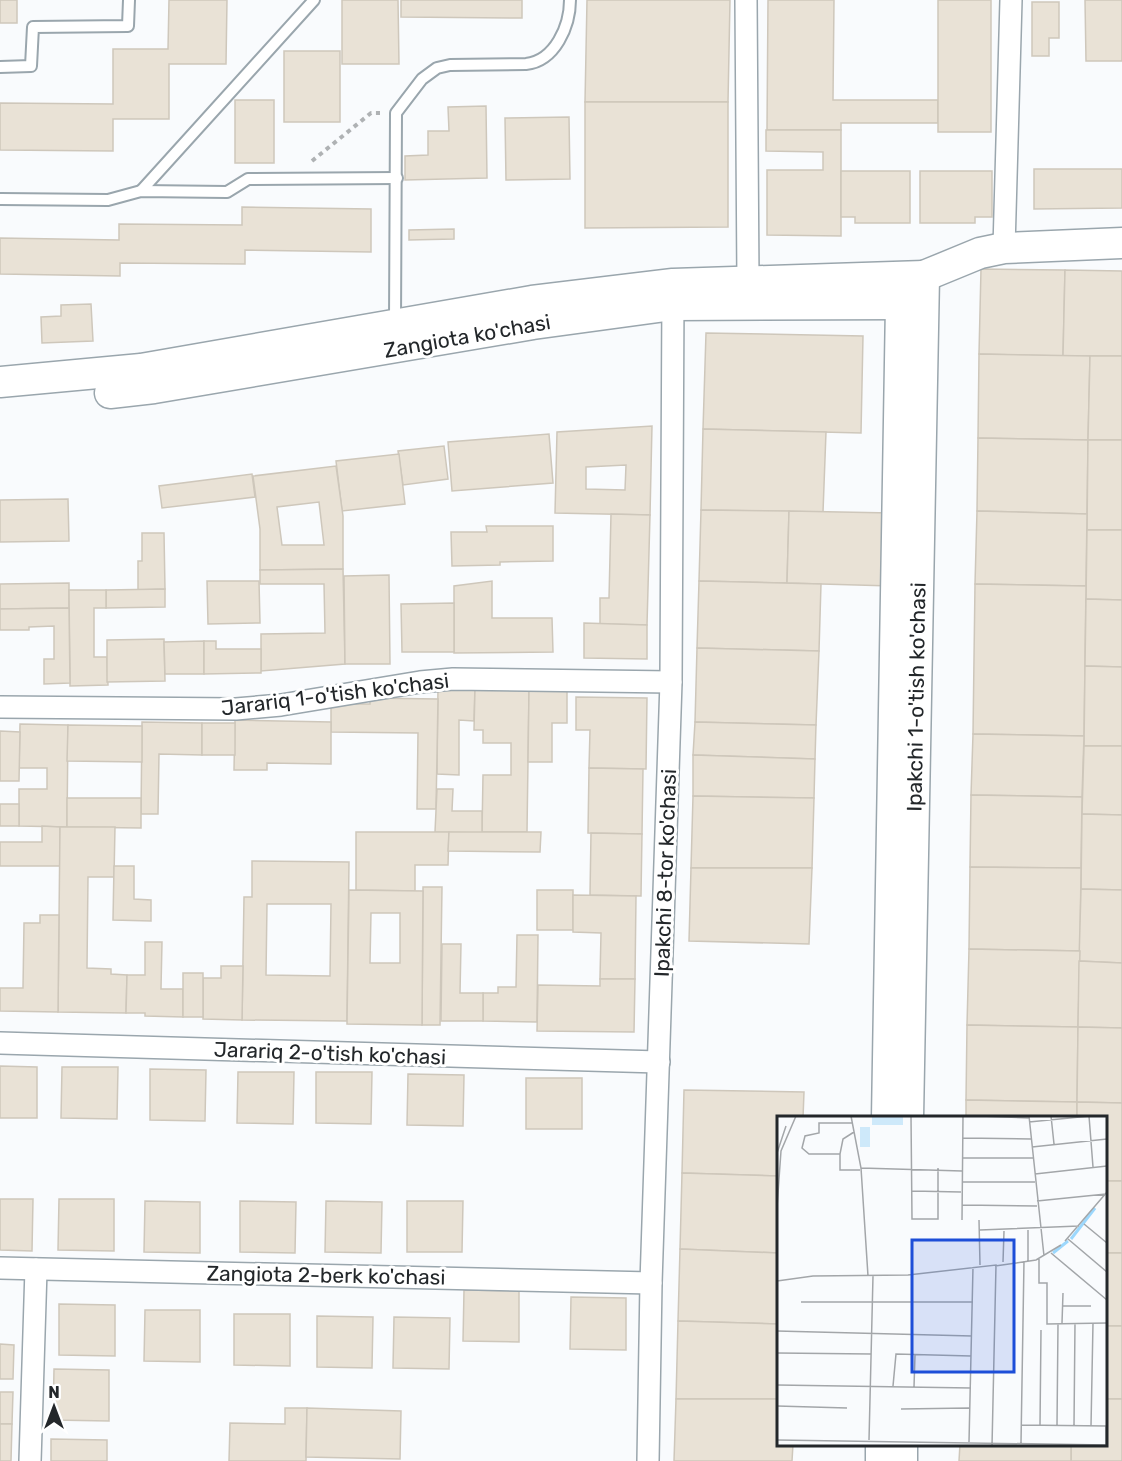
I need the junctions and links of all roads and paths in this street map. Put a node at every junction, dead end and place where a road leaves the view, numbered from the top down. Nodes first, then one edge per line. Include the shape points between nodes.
1 (129, 0) edge
2 (314, 0) edge
3 (570, 0) edge
4 (746, 0) edge
5 (1011, 0) edge
6 (0, 67) edge
7 (396, 113) junction
8 (397, 178) junction
9 (291, 179) junction
10 (141, 191) junction
11 (0, 199) edge
12 (1122, 243) edge
13 (1004, 248) junction
14 (924, 276) junction
15 (748, 282) junction
16 (673, 294) junction
17 (901, 304) junction
18 (395, 336) junction
19 (0, 382) edge
20 (0, 403) edge
21 (671, 682) junction
22 (0, 707) edge
23 (0, 1043) edge
24 (659, 1062) junction
25 (887, 1116) edge
26 (908, 1116) edge
27 (0, 1268) edge
28 (36, 1269) junction
29 (651, 1283) junction
30 (30, 1461) edge
31 (648, 1461) edge

1 - 6 lane via 128,26 33,27 31,66
2 - 10 lane
3 - 7 lane via 568,22 544,59 526,64 437,68 422,78
4 - 15 street
5 - 13 street
7 - 8 lane
7 - 9 path via 370,113
8 - 9 lane
8 - 18 lane
9 - 10 lane via 248,179 227,192
10 - 11 lane via 108,200
12 - 13 main road, Zangiota ko'chasi
13 - 14 main road, Zangiota ko'chasi via 980,253
14 - 15 main road, Zangiota ko'chasi
14 - 17 main road, Zangiota ko'chasi
14 - 26 main road, Ipakchi 1-o'tish ko'chasi
15 - 16 main road, Zangiota ko'chasi
16 - 17 main road, Zangiota ko'chasi
16 - 18 main road, Zangiota ko'chasi via 532,301
16 - 21 street, Ipakchi 8-tor ko'chasi
17 - 25 main road, Ipakchi 1-o'tish ko'chasi
18 - 19 main road, Zangiota ko'chasi via 141,369
18 - 20 main road, Zangiota ko'chasi via 154,388
21 - 22 street, Jarariq 1-o'tish ko'chasi via 453,679 236,709
21 - 24 street, Ipakchi 8-tor ko'chasi
23 - 24 street, Jarariq 2-o'tish ko'chasi
24 - 29 street, Ipakchi 8-tor ko'chasi
27 - 28 street, Zangiota 2-berk ko'chasi
28 - 29 street, Zangiota 2-berk ko'chasi
28 - 30 street
29 - 31 street, Ipakchi 8-tor ko'chasi

